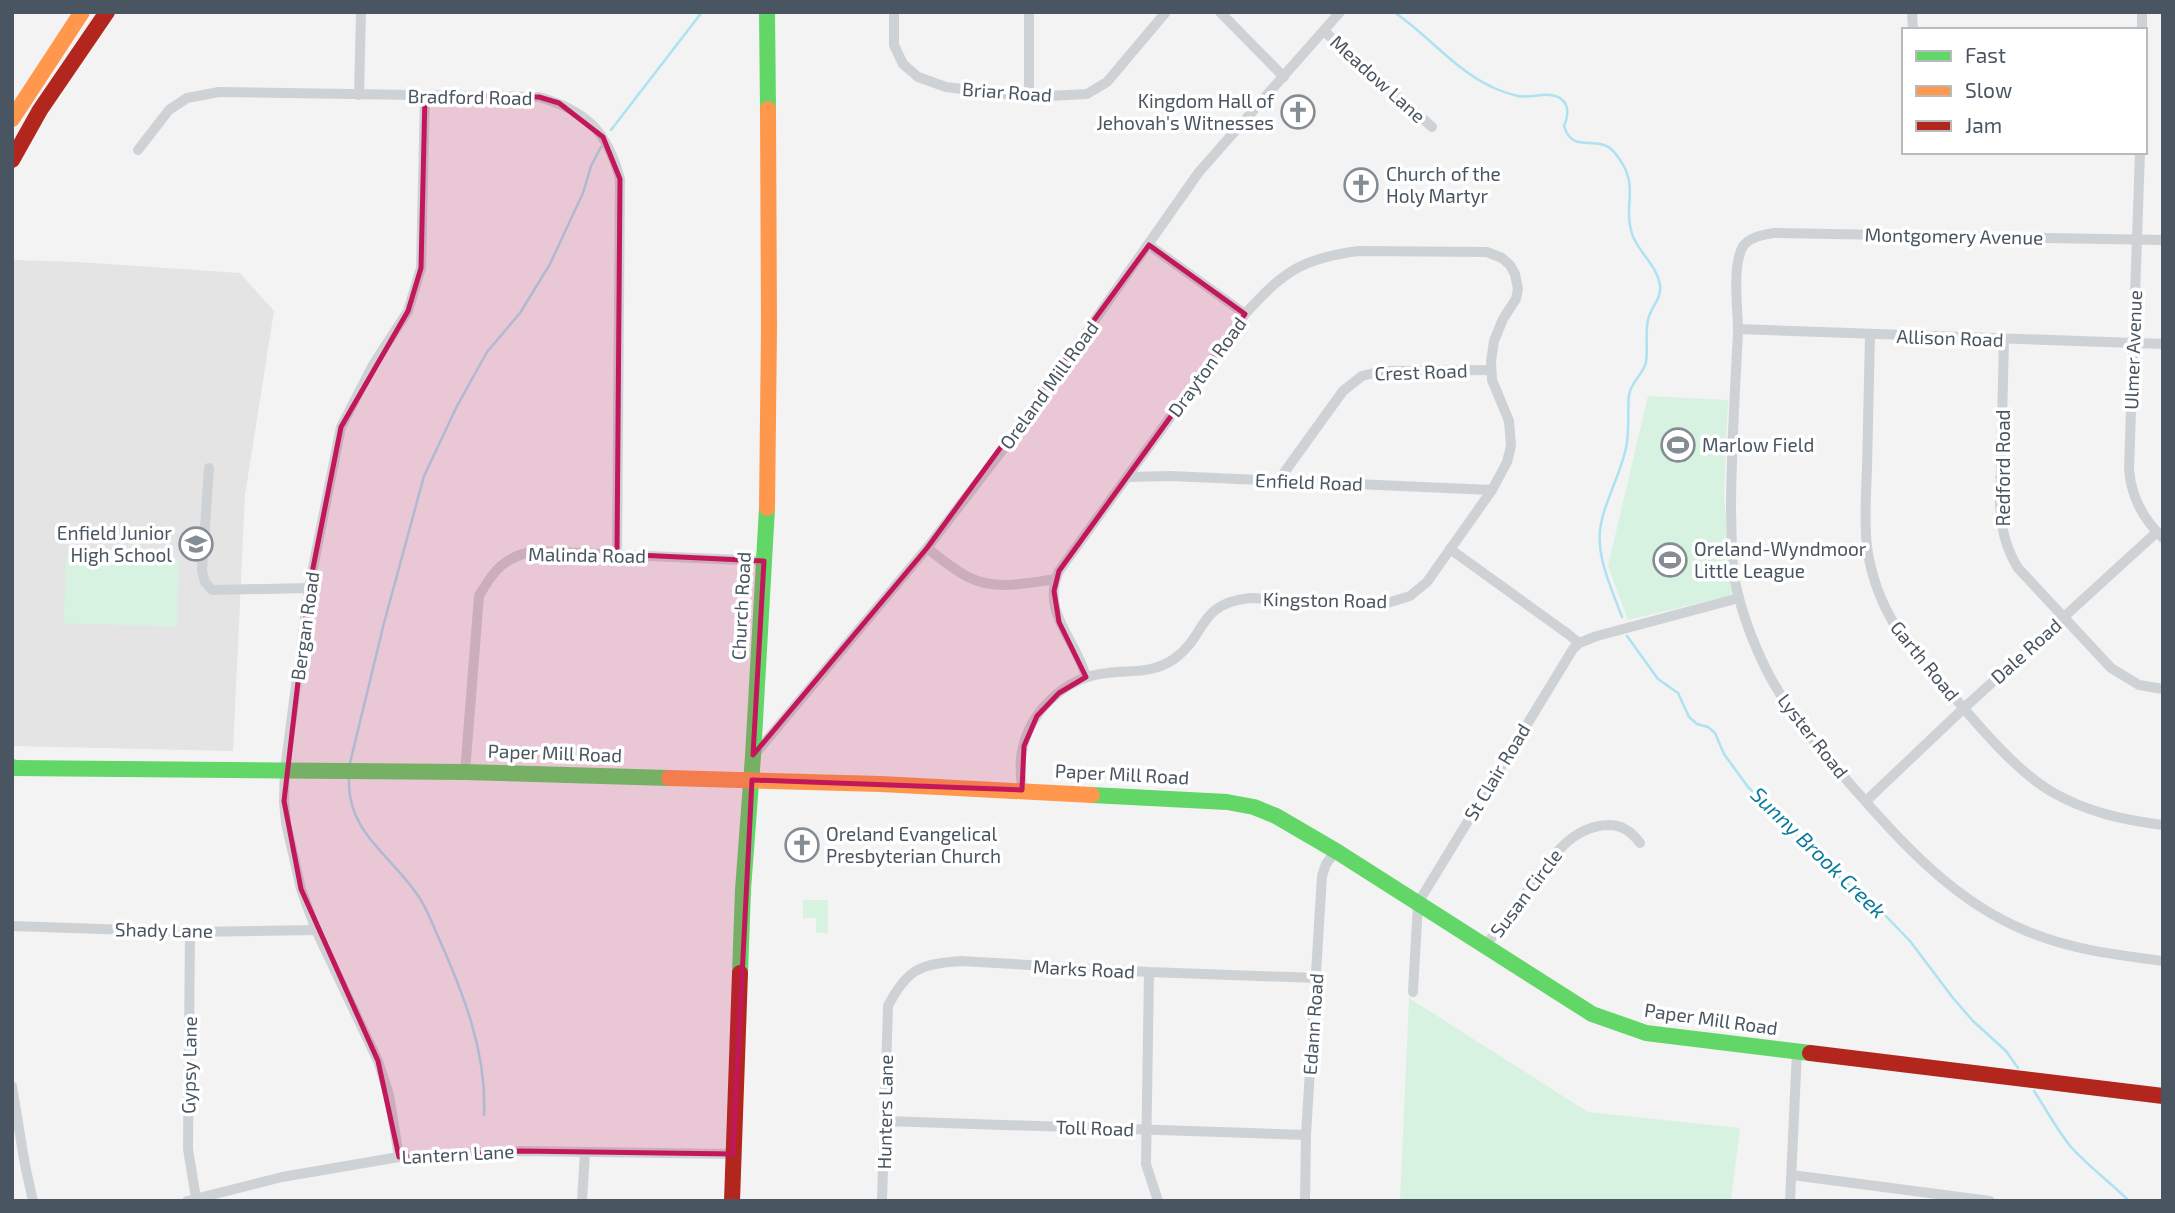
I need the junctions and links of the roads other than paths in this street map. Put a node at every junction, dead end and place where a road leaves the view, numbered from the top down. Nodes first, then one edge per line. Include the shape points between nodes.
1 (82, 12) edge
2 (107, 12) edge
3 (361, 12) edge
4 (767, 12) edge
5 (894, 12) edge
6 (1029, 12) edge
7 (1166, 12) edge
8 (1220, 12) edge
9 (1340, 12) edge
10 (1324, 31) junction
11 (1284, 77) junction
12 (359, 95) junction
13 (425, 95) junction
14 (1029, 97) junction
15 (12, 119) edge
16 (1432, 127) dead end
17 (138, 149) dead end
18 (2140, 154) edge
19 (12, 160) edge
20 (2137, 239) junction
21 (2163, 240) edge
22 (1746, 242) joint
23 (1149, 245) junction
24 (1515, 274) joint
25 (1245, 314) junction
26 (1738, 329) junction
27 (1870, 335) junction
28 (2004, 340) junction
29 (2133, 343) junction
30 (2163, 344) edge
31 (1491, 370) junction
32 (209, 468) dead end
33 (1127, 477) junction
34 (1278, 481) junction
35 (1492, 490) junction
36 (2160, 535) edge
37 (927, 548) junction
38 (1450, 549) junction
39 (617, 554) junction
40 (764, 561) junction
41 (1056, 579) junction
42 (309, 588) junction
43 (1739, 598) junction
44 (2064, 616) junction
45 (1578, 643) junction
46 (1086, 677) junction
47 (2163, 689) edge
48 (1964, 708) junction
49 (753, 755) junction
50 (14, 767) edge
51 (285, 769) junction
52 (465, 772) junction
53 (751, 780) junction
54 (1021, 790) junction
55 (1866, 801) junction
56 (2163, 825) edge
57 (1640, 843) dead end
58 (1336, 851) junction
59 (1418, 903) junction
60 (12, 926) edge
61 (316, 930) junction
62 (190, 932) junction
63 (1486, 946) junction
64 (2163, 961) edge
65 (1149, 972) junction
66 (1316, 978) junction
67 (1413, 992) dead end
68 (887, 1023) joint
69 (1797, 1051) junction
70 (12, 1086) edge
71 (2163, 1096) edge
72 (885, 1121) junction
73 (1146, 1130) junction
74 (1306, 1135) junction
75 (584, 1152) junction
76 (733, 1154) junction
77 (399, 1157) junction
78 (1792, 1175) junction
79 (192, 1199) edge
80 (33, 1201) edge
81 (582, 1201) edge
82 (732, 1201) edge
83 (883, 1201) edge
84 (1158, 1201) edge
85 (1305, 1201) edge
86 (1790, 1201) edge
87 (1990, 1201) edge

1 - 15 main road
2 - 19 main road
3 - 12 street
4 - 40 main road, Church Road via 769,328
5 - 14 street, Briar Road via 894,45 903,64 918,77 946,87
6 - 14 street
7 - 14 street, Briar Road via 1107,82 1087,94
8 - 11 street
9 - 10 street, Oreland Mill Road
10 - 11 street, Oreland Mill Road
10 - 16 street, Meadow Lane
11 - 23 street, Oreland Mill Road via 1199,172
12 - 13 street, Bradford Road
12 - 17 street, Bradford Road via 219,92 187,98 169,110
13 - 39 street, Bradford Road via 539,97 559,103 592,123 613,155 620,179
13 - 42 street, Bergan Road via 421,268 408,311 341,427
18 - 20 street, Ulmer Avenue
20 - 21 street, Montgomery Avenue
20 - 22 street, Montgomery Avenue via 1774,233
20 - 29 street, Ulmer Avenue
22 - 26 street, Lyster Road via 1738,267
23 - 25 street
23 - 37 street, Oreland Mill Road
24 - 25 street, Drayton Road via 1502,258 1487,252 1359,251 1311,261 1290,271
24 - 31 street, Kingston Road via 1517,294 1494,341
25 - 33 street, Drayton Road
26 - 27 street, Allison Road
26 - 43 street, Lyster Road via 1731,499
27 - 28 street, Allison Road
27 - 48 street, Garth Road via 1866,531 1874,577 1896,628
28 - 29 street, Allison Road
28 - 44 street, Redford Road via 2000,502 2004,538 2018,568
29 - 30 street, Allison Road
29 - 36 street, Ulmer Avenue via 2129,479 2137,504
31 - 34 street, Crest Road via 1382,371 1362,376 1343,391
31 - 35 street, Kingston Road via 1511,438 1507,462
32 - 42 street via 205,582 212,590
33 - 34 street, Enfield Road
33 - 41 street, Drayton Road
34 - 35 street, Enfield Road
35 - 38 street, Kingston Road
36 - 44 street, Dale Road
37 - 41 street via 981,582
37 - 49 street, Oreland Mill Road
38 - 45 street
38 - 46 street, Kingston Road via 1421,588 1398,601 1235,600 1212,613 1173,660 1150,670
39 - 40 street, Malinda Road
39 - 52 street, Malinda Road via 534,551 519,554 491,574 479,596
40 - 49 main road, Church Road
41 - 46 street via 1059,622
42 - 51 street, Bergan Road
43 - 45 street
43 - 55 street, Lyster Road via 1757,649 1788,708
44 - 47 street, Redford Road via 2120,675 2139,685
44 - 48 street, Dale Road
45 - 59 street, St Clair Road
46 - 54 street, Kingston Road via 1059,693 1029,729 1021,758
48 - 55 street, Dale Road
48 - 56 street, Garth Road via 2023,771 2050,791 2101,814
49 - 53 main road, Church Road
50 - 51 main road, Paper Mill Road
51 - 52 main road, Paper Mill Road
51 - 61 street, Bergan Road via 286,823
52 - 53 main road, Paper Mill Road
53 - 54 main road, Paper Mill Road
53 - 76 main road, Church Road
54 - 58 main road, Paper Mill Road via 1240,804 1276,816
55 - 64 street, Lyster Road via 1937,876 2003,921 2077,948
57 - 63 street, Susan Circle via 1631,832 1614,825 1588,828 1574,836 1561,846
58 - 59 main road, Paper Mill Road
58 - 66 street, Edann Road via 1322,876
59 - 63 main road, Paper Mill Road
59 - 67 street
60 - 62 street, Shady Lane
61 - 62 street, Shady Lane
61 - 77 street, Bergan Road via 378,1061
62 - 79 street, Gypsy Lane via 188,1149
63 - 69 main road, Paper Mill Road via 1592,1014 1620,1026
65 - 66 street, Marks Road
65 - 68 street, Marks Road via 934,963 910,974 896,991 888,1006
65 - 73 street
66 - 74 street, Edann Road
68 - 72 street, Hunters Lane
69 - 71 main road, Paper Mill Road
69 - 78 street
70 - 80 street
72 - 73 street, Toll Road
72 - 83 street, Hunters Lane
73 - 74 street, Toll Road
73 - 84 street via 1146,1164
74 - 85 street, Edann Road
75 - 76 street, Lantern Lane
75 - 77 street, Lantern Lane
75 - 81 street
76 - 82 main road, Church Road
77 - 79 street, Lantern Lane
78 - 86 street
78 - 87 street

